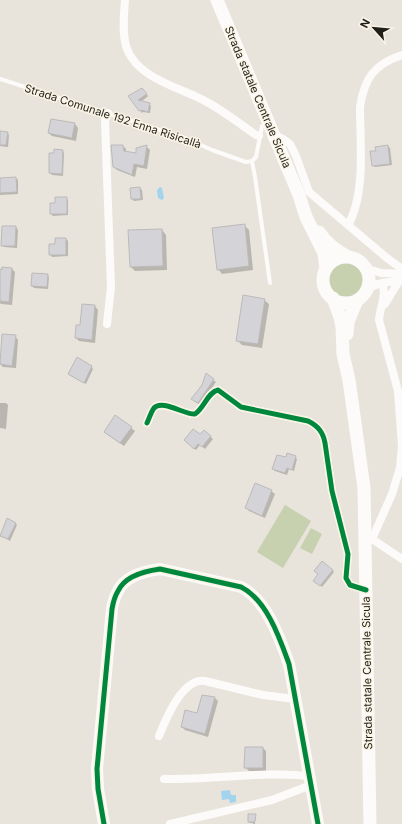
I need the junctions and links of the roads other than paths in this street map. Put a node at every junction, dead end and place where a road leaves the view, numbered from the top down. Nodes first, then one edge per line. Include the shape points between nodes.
1 (125, 0) edge
2 (217, 0) edge
3 (402, 55) edge
4 (0, 79) edge
5 (108, 113) junction
6 (270, 123) junction
7 (274, 135) junction
8 (259, 136) junction
9 (252, 161) junction
10 (299, 195) junction
11 (348, 225) junction
12 (348, 257) junction
13 (365, 268) junction
14 (326, 269) junction
15 (402, 269) edge
16 (401, 279) edge
17 (270, 283) dead end
18 (382, 283) junction
19 (366, 290) junction
20 (333, 298) junction
21 (357, 300) junction
22 (379, 320) junction
23 (107, 324) dead end
24 (349, 380) junction
25 (147, 423) dead end
26 (368, 539) junction
27 (402, 559) edge
28 (366, 590) junction
29 (295, 699) junction
30 (159, 736) dead end
31 (164, 779) dead end
32 (310, 780) junction
33 (104, 824) edge
34 (170, 824) edge
35 (318, 824) edge
36 (370, 824) edge

1 - 8 street via 124,38 129,53 138,65 148,74 219,109
2 - 6 main road, Strada statale Centrale Sicula
3 - 11 street via 383,62 367,81 361,95 358,194 354,216
4 - 5 lane, Strada Comunale 192 Enna Risicallà
5 - 9 lane, Strada Comunale 192 Enna Risicallà via 246,162
5 - 23 street via 105,120 111,287
6 - 7 main road, Strada statale Centrale Sicula
6 - 8 lane via 262,126
7 - 10 main road, Strada statale Centrale Sicula
7 - 11 street via 290,144 309,192
8 - 9 lane via 256,157
9 - 17 lane
10 - 12 main road, Strada statale Centrale Sicula via 321,235 329,245
10 - 14 main road, Strada statale Centrale Sicula via 306,217 324,253
11 - 15 street
12 - 13 main road via 361,262
12 - 14 main road via 336,260
13 - 16 street
13 - 19 main road via 369,276
14 - 20 main road via 325,288
16 - 18 street
16 - 22 street via 387,300
18 - 19 street
18 - 22 street via 384,295
19 - 21 main road
20 - 21 main road via 344,303
20 - 24 main road, Strada statale Centrale Sicula via 342,327 343,354
21 - 24 main road, Strada statale Centrale Sicula via 348,322
22 - 26 street via 398,391 402,446 400,468 392,494
24 - 26 main road, Strada statale Centrale Sicula via 364,488
25 - 28 street via 154,408 158,406 168,406 195,414 213,392 218,390 241,407 315,424 324,436 332,491 348,554 346,578 350,585
26 - 27 street
26 - 28 main road, Strada statale Centrale Sicula
28 - 36 main road, Strada statale Centrale Sicula
29 - 30 street via 198,681 173,704
29 - 32 street
29 - 33 street via 284,649 262,606 248,591 233,585 160,569 144,572 130,579 118,589 112,609 108,641 98,769 98,789
31 - 32 street via 193,780 290,774
32 - 34 street via 272,800
32 - 35 street

